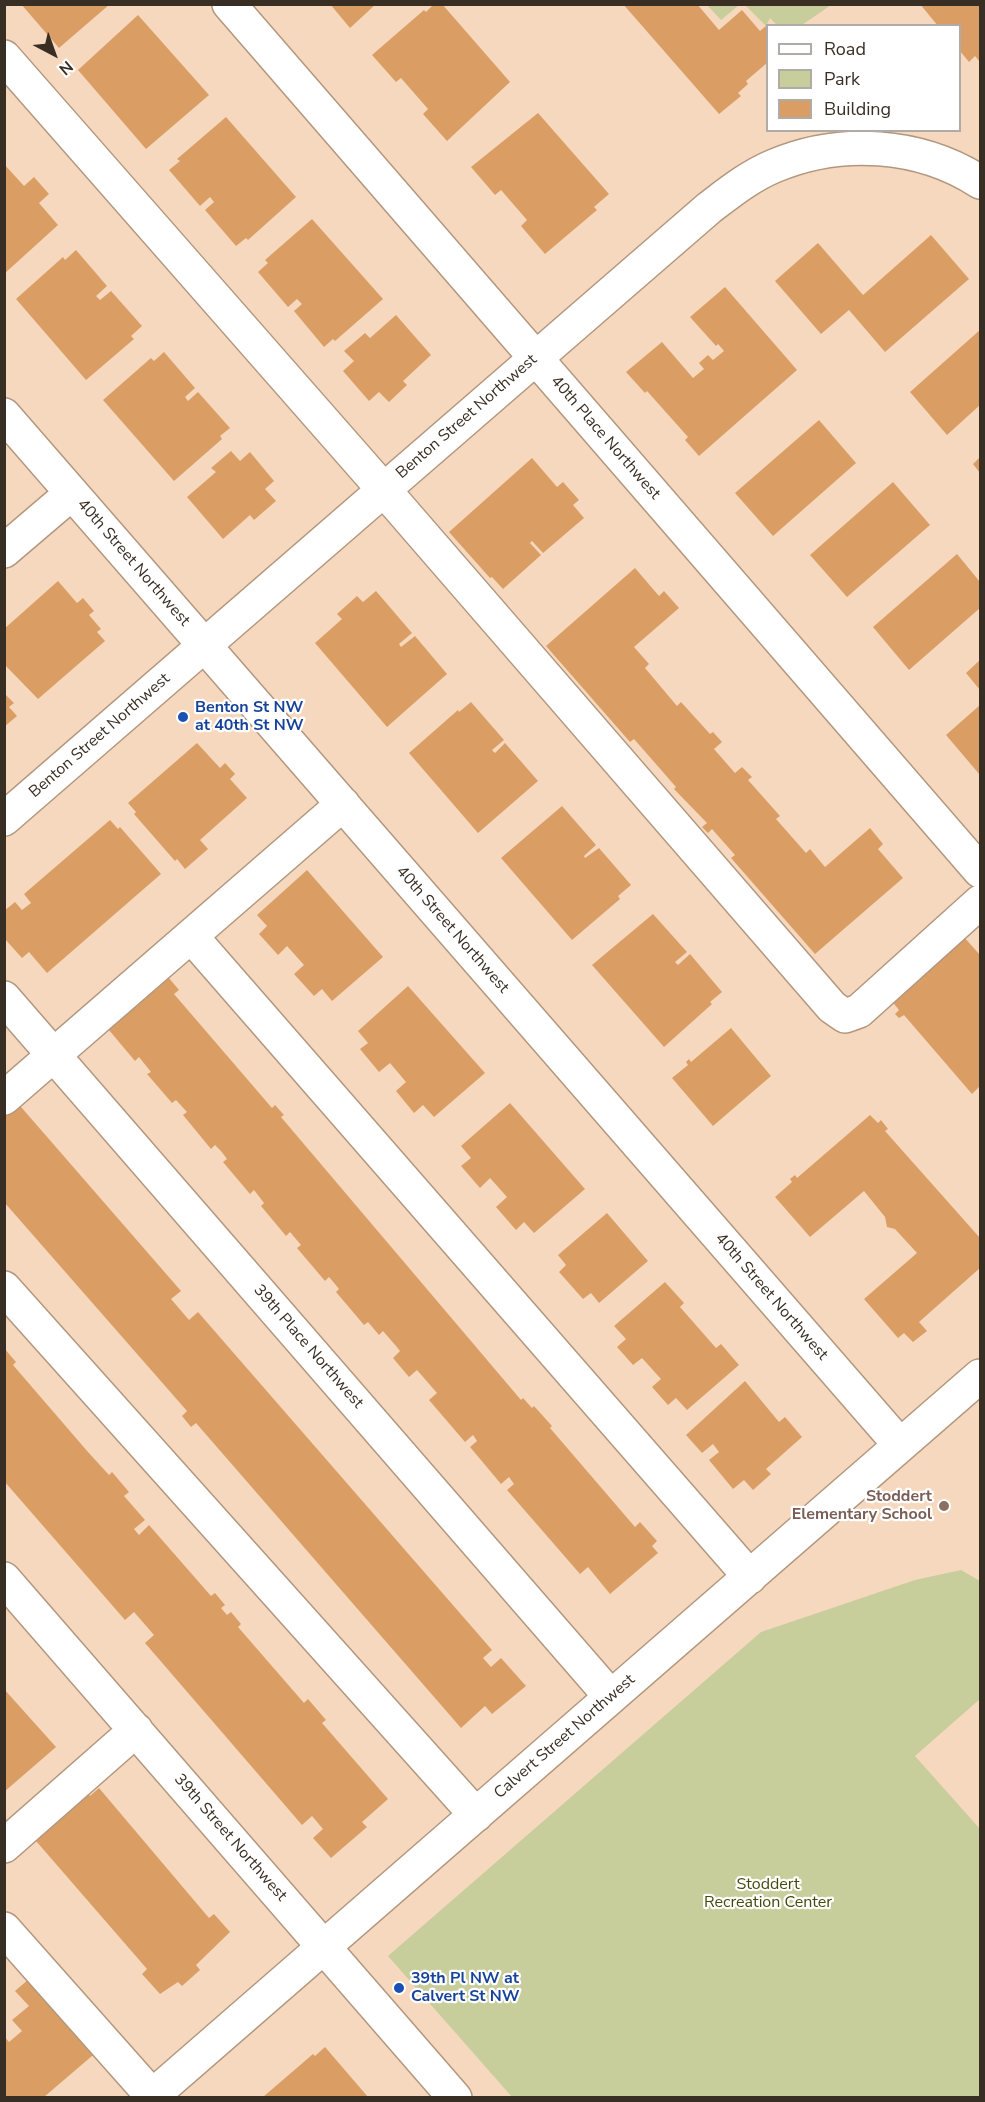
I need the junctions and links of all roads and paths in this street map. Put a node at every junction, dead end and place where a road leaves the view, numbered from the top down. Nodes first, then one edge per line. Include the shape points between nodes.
1 (230, 4) edge
2 (4, 57) edge
3 (981, 182) edge
4 (536, 358) junction
5 (4, 415) edge
6 (384, 489) junction
7 (72, 493) junction
8 (4, 551) edge
9 (205, 645) junction
10 (343, 804) junction
11 (4, 819) edge
12 (981, 871) edge
13 (981, 902) edge
14 (191, 936) junction
15 (4, 998) edge
16 (55, 1055) junction
17 (4, 1098) edge
18 (4, 1288) edge
19 (981, 1376) edge
20 (900, 1445) junction
21 (750, 1577) junction
22 (9, 1592) edge
23 (611, 1697) junction
24 (136, 1730) junction
25 (476, 1815) junction
26 (4, 1846) edge
27 (4, 1929) edge
28 (324, 1947) junction
29 (152, 2097) edge
30 (455, 2097) edge

1 - 4 street, 40th Place Northwest
2 - 6 street
3 - 4 street, Benton Street Northwest via 930,158 884,149 819,152 773,166 709,208
4 - 6 street, Benton Street Northwest
4 - 12 street, 40th Place Northwest
5 - 7 street, 40th Street Northwest
6 - 9 street, Benton Street Northwest
6 - 13 street via 832,1007 845,1016 859,1011
7 - 8 street
7 - 9 street, 40th Street Northwest
9 - 10 street, 40th Street Northwest
9 - 11 street, Benton Street Northwest
10 - 14 street
10 - 20 street, 40th Street Northwest
14 - 16 street
14 - 21 street
15 - 16 street, 39th Place Northwest
16 - 17 street
16 - 23 street, 39th Place Northwest
18 - 25 street
19 - 20 street, Calvert Street Northwest
20 - 21 street, Calvert Street Northwest
21 - 23 street, Calvert Street Northwest
22 - 24 street, 39th Street Northwest
23 - 25 street, Calvert Street Northwest
24 - 26 street
24 - 28 street, 39th Street Northwest
25 - 28 street, Calvert Street Northwest
27 - 29 street
28 - 29 street, Calvert Street Northwest
28 - 30 street, 39th Street Northwest

